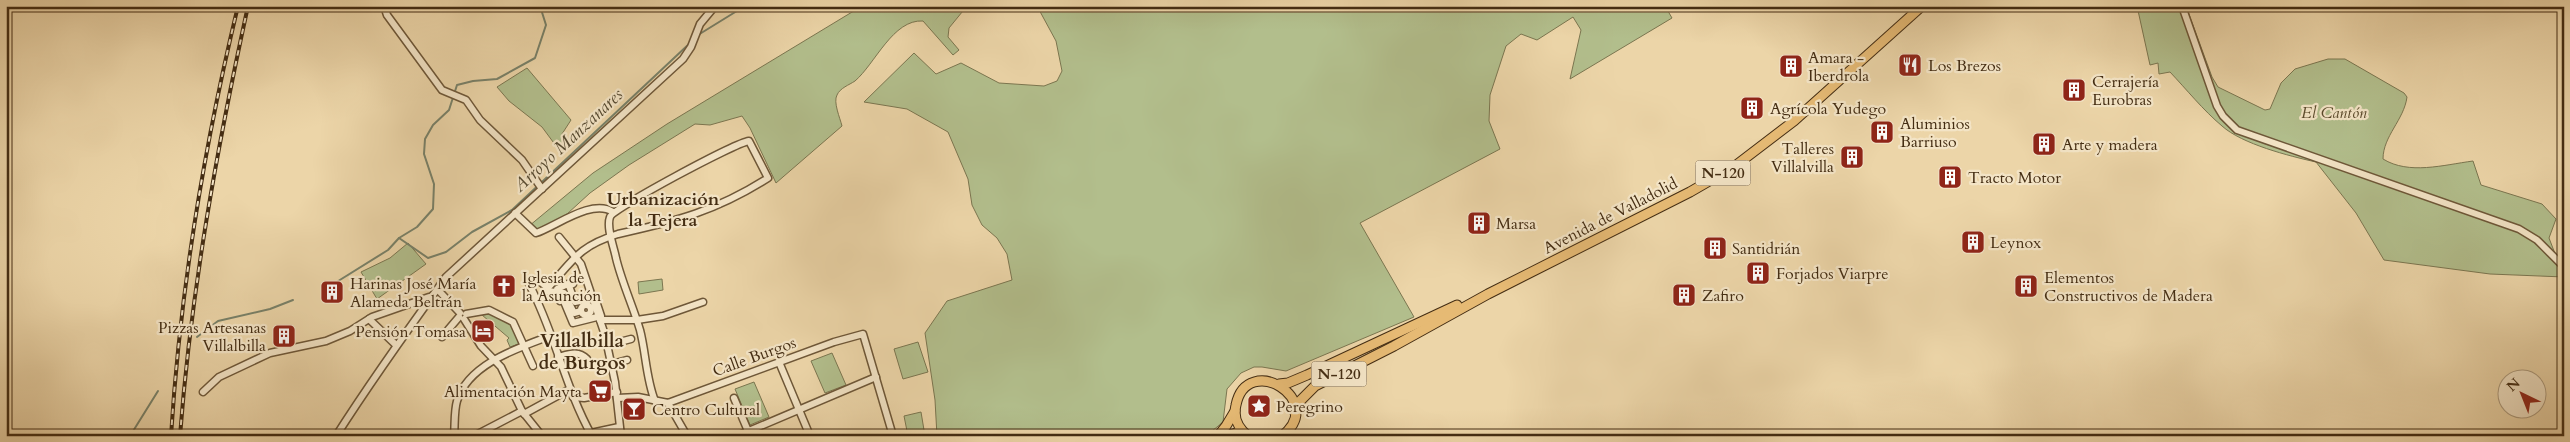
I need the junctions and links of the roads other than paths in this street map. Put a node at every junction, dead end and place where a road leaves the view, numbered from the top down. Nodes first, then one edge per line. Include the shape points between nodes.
1 (384, 6) edge
2 (715, 6) edge
3 (1923, 6) edge
4 (2182, 6) edge
5 (540, 187) junction
6 (613, 212) junction
7 (515, 213) junction
8 (612, 236) junction
9 (558, 237) dead end
10 (575, 255) junction
11 (2564, 267) edge
12 (1510, 282) junction
13 (549, 288) junction
14 (439, 291) junction
15 (558, 292) junction
16 (430, 297) junction
17 (592, 298) junction
18 (537, 299) junction
19 (703, 302) dead end
20 (593, 307) junction
21 (577, 312) junction
22 (462, 316) junction
23 (599, 318) junction
24 (369, 320) junction
25 (637, 320) junction
26 (573, 322) junction
27 (550, 336) junction
28 (442, 337) dead end
29 (631, 339) dead end
30 (396, 345) junction
31 (526, 345) junction
32 (608, 345) junction
33 (558, 357) junction
34 (493, 359) junction
35 (587, 359) dead end
36 (627, 360) dead end
37 (779, 362) junction
38 (612, 364) junction
39 (533, 366) dead end
40 (876, 377) junction
41 (1279, 384) junction
42 (570, 389) junction
43 (203, 392) dead end
44 (617, 395) junction
45 (573, 398) junction
46 (734, 398) dead end
47 (656, 400) junction
48 (668, 403) junction
49 (799, 410) junction
50 (1235, 411) junction
51 (523, 412) junction
52 (1295, 413) junction
53 (619, 427) junction
54 (748, 431) junction
55 (592, 434) edge
56 (336, 436) edge
57 (454, 436) edge
58 (474, 436) edge
59 (542, 436) edge
60 (620, 436) edge
61 (687, 436) edge
62 (736, 436) edge
63 (810, 436) edge
64 (893, 436) edge
65 (1218, 436) edge
66 (1227, 436) edge
67 (1247, 436) edge
68 (1282, 436) edge

1 - 5 street via 387,15 439,86 466,100 480,120 516,153
2 - 5 street via 700,24 691,47 682,59
3 - 12 highway, Avenida de Valladolid / N-120 via 1794,122 1742,162 1690,192
4 - 11 street via 2217,106 2237,130 2520,229 2537,240
5 - 7 street
6 - 7 street via 608,209 584,211 536,233
6 - 8 street via 609,222
6 - 8 street via 749,141 768,178 734,199 705,211
7 - 14 street via 446,277
8 - 10 street
8 - 25 street via 622,280
9 - 10 street
10 - 13 street
10 - 17 street via 582,264
12 - 41 highway, N-120 via 1307,376
12 - 52 highway, N-120 via 1315,386 1300,401
13 - 15 street
13 - 18 street
13 - 18 street via 538,280 527,285
14 - 16 street
14 - 22 street
15 - 17 street via 557,289 572,282 570,286 575,302
15 - 21 street via 566,295
15 - 26 street
16 - 24 street
16 - 30 street
17 - 20 street
17 - 23 street via 595,298
18 - 27 street
19 - 25 street via 663,316
20 - 21 street via 585,305
20 - 23 street
21 - 26 street
22 - 28 street
22 - 31 street via 489,310 510,320
22 - 34 street
23 - 25 street
23 - 26 street
23 - 32 street
24 - 30 street
24 - 43 street via 326,341 270,354 219,378
25 - 47 street
27 - 31 street
27 - 33 street
29 - 32 street
30 - 56 street
31 - 34 street
31 - 39 street
32 - 38 street
33 - 35 street via 573,352
33 - 42 street
34 - 51 street
34 - 57 street via 469,381 459,396
36 - 38 street
37 - 40 street, Calle Burgos via 864,334
37 - 48 street, Calle Burgos
37 - 49 street
38 - 44 street
40 - 49 street
40 - 64 street
41 - 50 highway, N-120 via 1264,381 1252,384 1240,395
41 - 52 highway, N-120 via 1291,396
42 - 45 street
42 - 51 street
44 - 45 street
44 - 47 street
44 - 53 street
45 - 55 street
46 - 54 street
47 - 48 street
48 - 61 street
49 - 54 street
49 - 63 street
50 - 65 highway, N-120
50 - 67 highway via 1238,424
51 - 58 street
51 - 59 street
52 - 68 highway, N-120
53 - 55 street
53 - 60 street
54 - 62 street
66 - 67 highway via 1241,432

